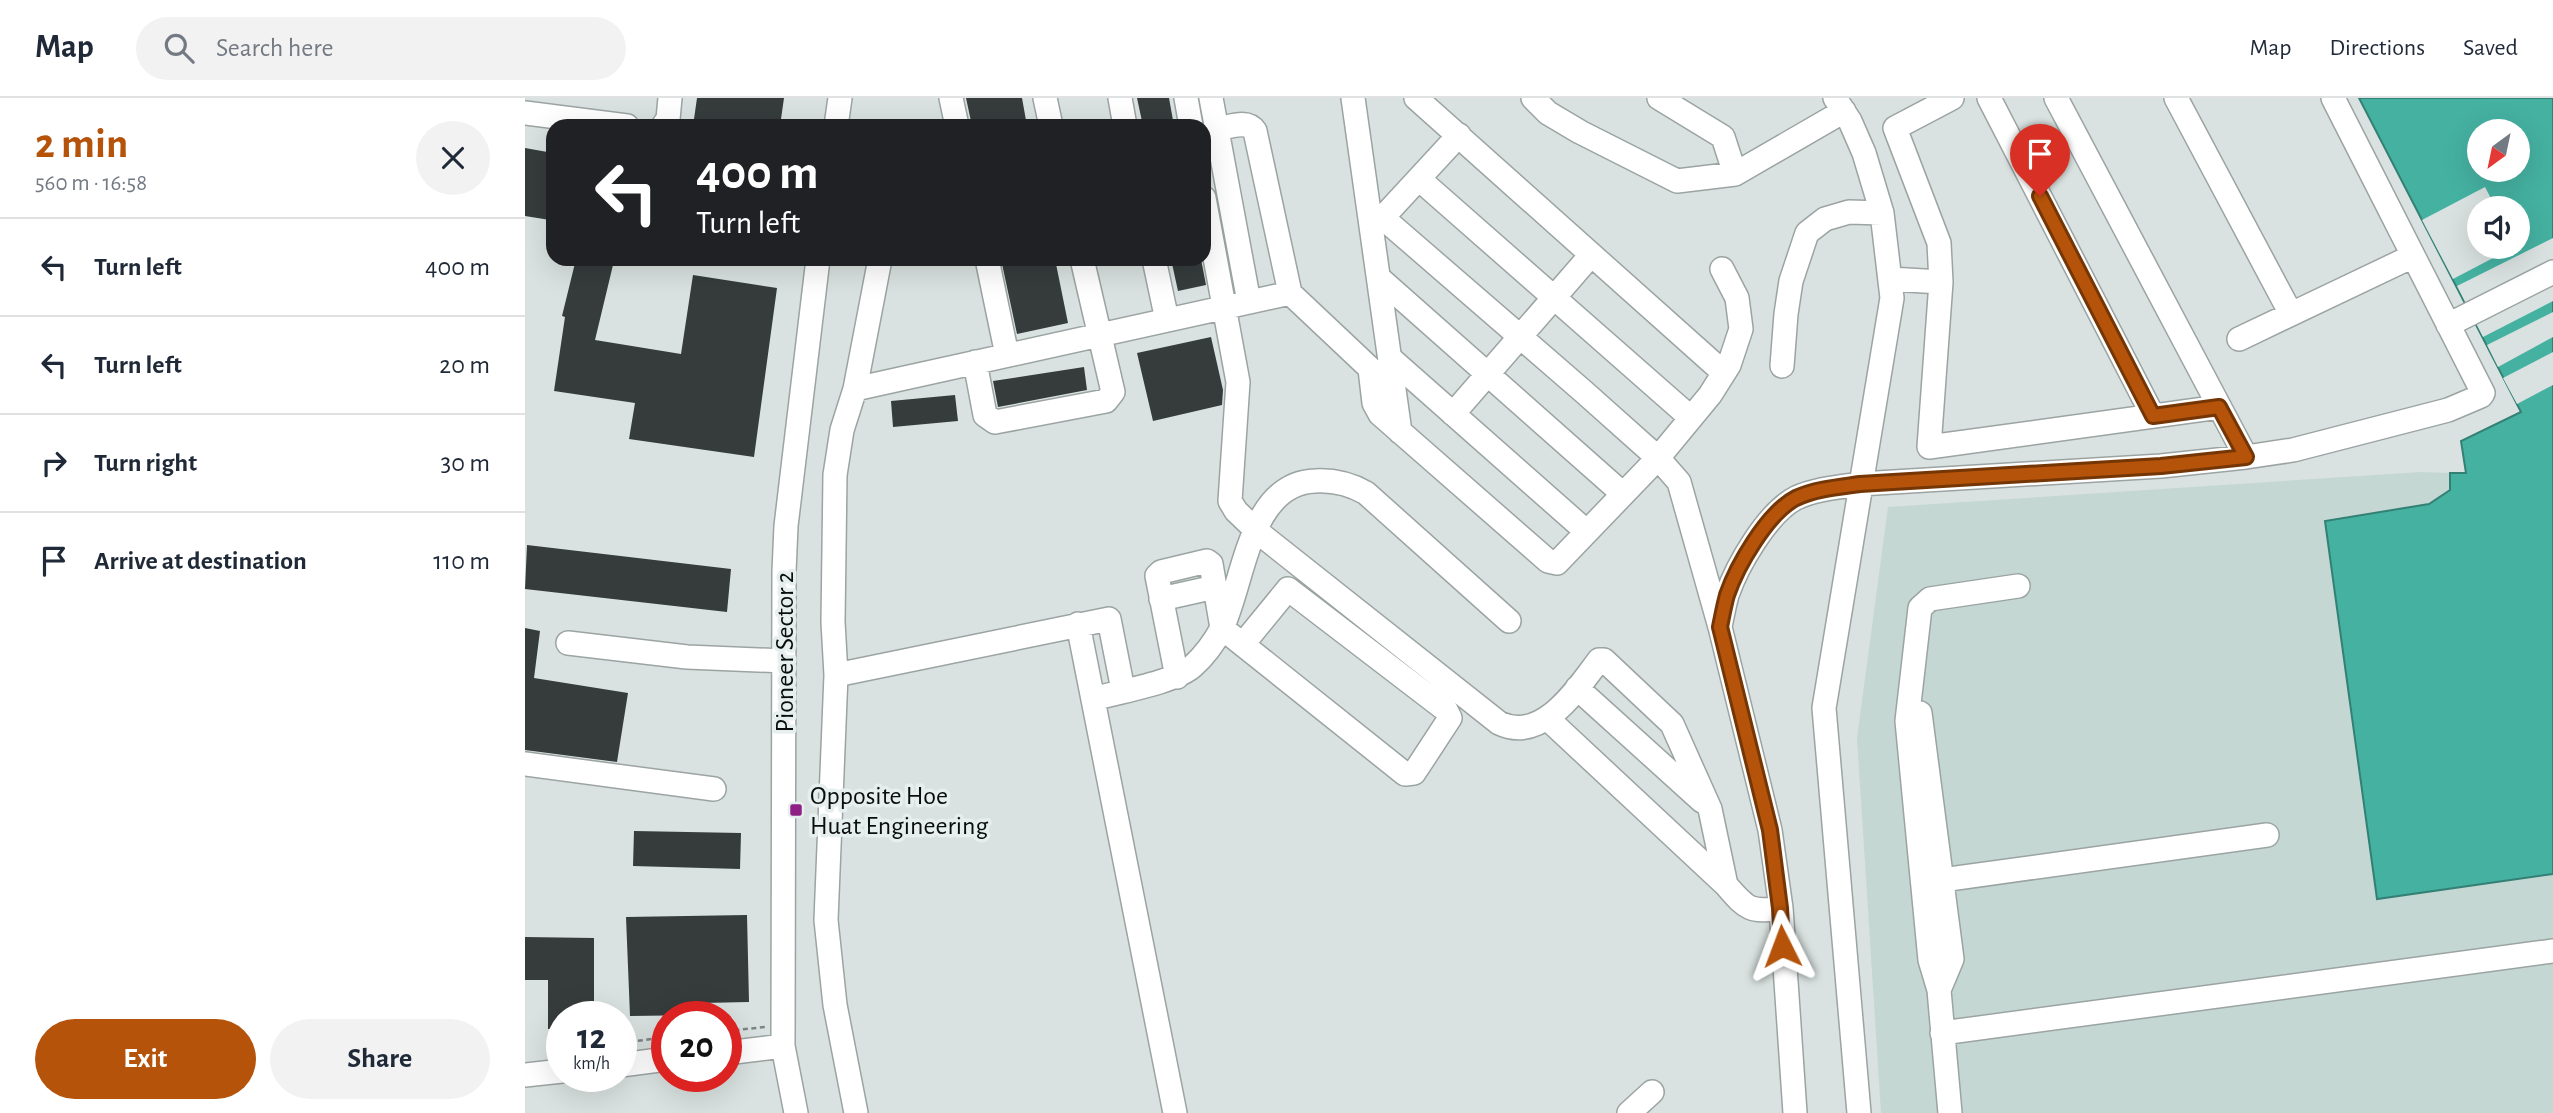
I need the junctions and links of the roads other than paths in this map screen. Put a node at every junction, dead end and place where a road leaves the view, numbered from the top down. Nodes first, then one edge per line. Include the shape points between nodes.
1 (670, 98) edge
2 (840, 98) edge
3 (951, 98) edge
4 (1045, 98) edge
5 (1119, 98) edge
6 (1186, 98) edge
7 (1211, 98) edge
8 (1353, 98) edge
9 (1416, 98) edge
10 (1533, 98) edge
11 (1659, 98) edge
12 (1952, 98) edge
13 (1989, 98) edge
14 (2056, 98) edge
15 (2176, 98) edge
16 (2333, 98) edge
17 (1840, 105) edge
18 (525, 113) edge
19 (572, 119) edge
20 (668, 119) edge
21 (837, 119) edge
22 (956, 119) edge
23 (1050, 119) edge
24 (1124, 119) edge
25 (1190, 119) edge
26 (1217, 129) junction
27 (1459, 135) junction
28 (1735, 174) junction
29 (1419, 179) junction
30 (1882, 213) junction
31 (1377, 224) junction
32 (1211, 236) edge
33 (1591, 255) junction
34 (2413, 256) junction
35 (817, 266) edge
36 (879, 266) edge
37 (988, 266) edge
38 (1084, 266) edge
39 (1155, 266) edge
40 (1722, 268) dead end
41 (2553, 272) edge
42 (1378, 278) junction
43 (1890, 279) junction
44 (1941, 282) junction
45 (1290, 293) junction
46 (1554, 298) junction
47 (1249, 302) junction
48 (1224, 307) junction
49 (2291, 314) junction
50 (1167, 320) junction
51 (2448, 325) junction
52 (1100, 334) junction
53 (1520, 338) junction
54 (2239, 339) dead end
55 (1007, 355) junction
56 (975, 362) junction
57 (1380, 363) junction
58 (1781, 366) dead end
59 (1724, 373) junction
60 (1487, 374) junction
61 (855, 389) junction
62 (2219, 407) junction
63 (1453, 414) junction
64 (2153, 416) junction
65 (1691, 418) junction
66 (1400, 432) junction
67 (2246, 457) junction
68 (1658, 458) junction
69 (1860, 484) junction
70 (1623, 494) junction
71 (1256, 529) junction
72 (1587, 532) junction
73 (2018, 586) dead end
74 (1509, 621) dead end
75 (1078, 624) junction
76 (1720, 627) junction
77 (1222, 628) junction
78 (568, 643) dead end
79 (1243, 644) junction
80 (784, 661) junction
81 (836, 675) junction
82 (1912, 676) junction
83 (1177, 677) junction
84 (1577, 688) junction
85 (1123, 690) junction
86 (1093, 699) junction
87 (1548, 719) junction
88 (525, 764) edge
89 (714, 789) dead end
90 (1710, 809) junction
91 (2267, 835) dead end
92 (1942, 880) junction
93 (1726, 885) junction
94 (1780, 908) junction
95 (2553, 951) edge
96 (1939, 990) junction
97 (1942, 1034) junction
98 (783, 1035) junction
99 (742, 1047) edge
100 (546, 1073) edge
101 (525, 1075) edge
102 (1652, 1092) dead end
103 (796, 1113) edge
104 (856, 1113) edge
105 (1175, 1113) edge
106 (1629, 1113) edge
107 (1795, 1113) edge
108 (1859, 1113) edge
109 (1950, 1113) edge

1 - 20 street
2 - 21 street
3 - 22 street
4 - 23 street
5 - 24 street
6 - 25 street
7 - 26 street
8 - 31 street
9 - 27 street
10 - 28 street via 1548,113 1670,178
11 - 28 street via 1723,137
12 - 44 street via 1895,128 1939,243
13 - 64 street
14 - 62 street
15 - 49 street
16 - 34 street
17 - 28 street
17 - 30 street via 1864,153
18 - 19 street
26 - 45 street via 1244,124 1255,131
26 - 47 street
27 - 29 street
27 - 33 street
29 - 31 street
29 - 46 street
30 - 43 street
30 - 58 street via 1849,212 1825,219 1807,233 1791,281
31 - 42 street
31 - 53 street
32 - 48 street
33 - 46 street
33 - 59 street
34 - 49 street
34 - 51 street
35 - 80 street, Pioneer Sector 2 via 786,526
36 - 61 street
37 - 55 street
38 - 52 street
39 - 50 street
40 - 59 street via 1737,298 1741,329
41 - 51 street
42 - 57 street
42 - 60 street
43 - 44 street
43 - 69 street via 1892,298
44 - 64 street via 1929,447
45 - 47 street
45 - 57 street
46 - 53 street
46 - 65 street
47 - 48 street
48 - 50 street
48 - 71 street via 1238,382 1230,501
49 - 54 street
50 - 52 street
51 - 67 street via 2481,396 2448,410 2293,450
52 - 55 street
52 - 56 street via 1113,392 1106,401 995,422 985,415
53 - 60 street
53 - 68 street
55 - 56 street
56 - 61 street
57 - 63 street
57 - 66 street via 1394,391
57 - 66 street via 1376,409
59 - 65 street
60 - 63 street
60 - 70 street
61 - 81 street via 835,475
62 - 64 street
62 - 67 street
63 - 72 street
65 - 68 street
66 - 72 street via 1551,563 1557,563
67 - 69 street
68 - 70 street
68 - 76 street via 1679,482
69 - 76 street via 1796,498 1781,510 1744,558 1727,596
69 - 108 street via 1825,708
70 - 72 street
71 - 74 street via 1273,500 1288,488 1305,481 1329,480 1355,487
71 - 77 street
71 - 87 street via 1499,723 1520,729
73 - 82 street via 1924,603
75 - 81 street
75 - 85 street via 1109,619
75 - 86 street
76 - 94 street via 1770,830
77 - 79 street
77 - 83 street via 1192,668
77 - 83 street via 1211,564 1207,561 1161,572 1156,579
78 - 80 street via 687,657
79 - 79 street via 1289,589 1446,710 1450,718 1414,772 1405,774
80 - 98 street, Pioneer Sector 2
81 - 104 street via 826,919 835,1005
82 - 92 street
82 - 96 street via 1907,721 1930,960
83 - 85 street
84 - 87 street
84 - 90 street
84 - 90 street via 1599,660 1604,660 1672,724
85 - 86 street
86 - 105 street
87 - 93 street
88 - 89 street
90 - 93 street
91 - 92 street
92 - 96 street via 1952,959
93 - 94 street via 1752,911
94 - 107 street
95 - 97 street
96 - 97 street
97 - 109 street
98 - 99 street
98 - 103 street, Pioneer Sector 2
100 - 101 street
102 - 106 street

